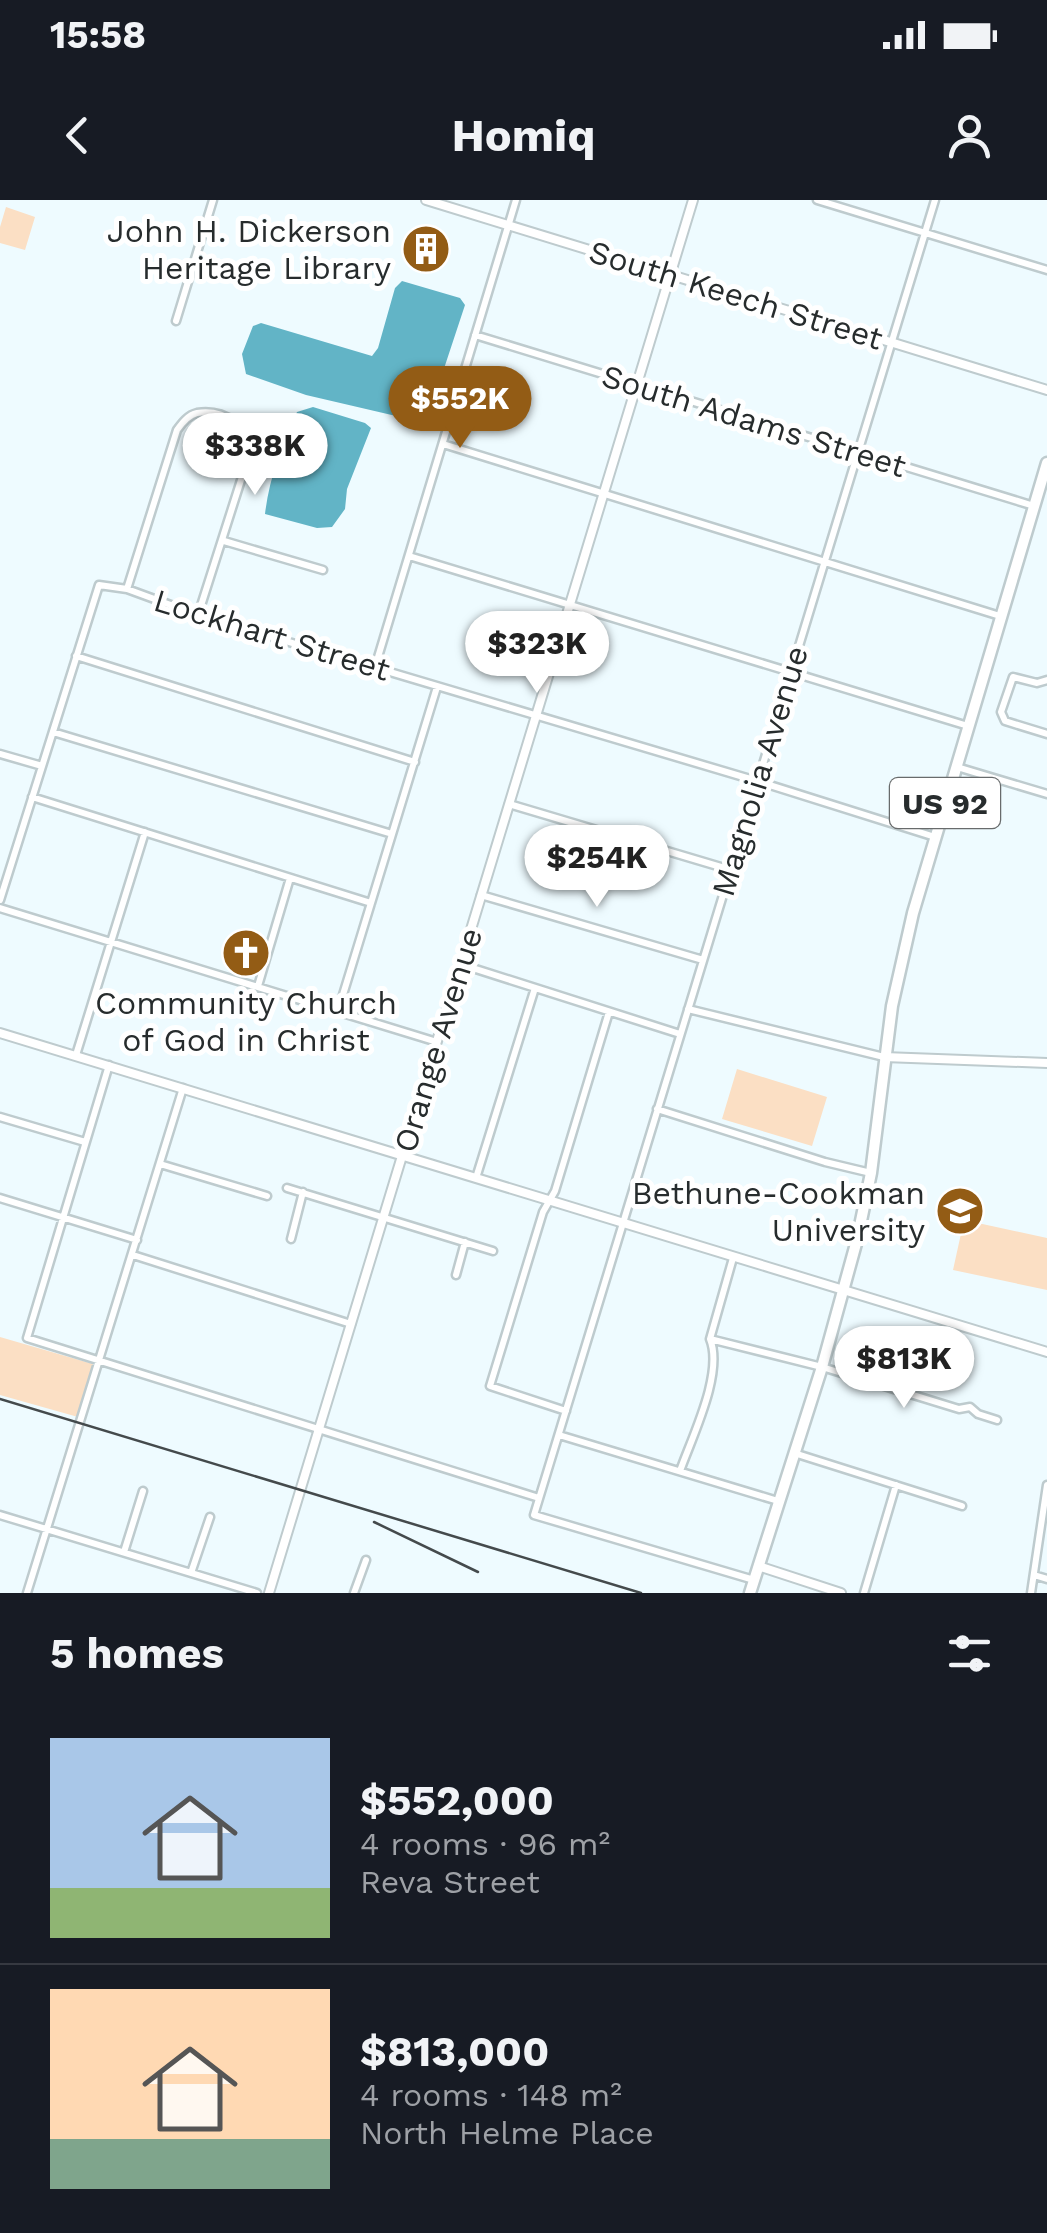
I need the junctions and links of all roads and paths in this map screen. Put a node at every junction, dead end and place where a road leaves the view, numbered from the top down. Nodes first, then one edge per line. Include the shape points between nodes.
1 (213, 200) edge
2 (426, 200) edge
3 (516, 200) edge
4 (693, 200) edge
5 (818, 200) edge
6 (934, 200) edge
7 (508, 225) junction
8 (924, 233) junction
9 (1047, 270) edge
10 (670, 275) junction
11 (176, 322) dead end
12 (475, 335) junction
13 (891, 343) junction
14 (636, 385) junction
15 (1047, 390) edge
16 (443, 444) junction
17 (858, 453) junction
18 (1047, 463) edge
19 (1043, 490) edge
20 (603, 495) junction
21 (1034, 506) junction
22 (223, 540) junction
23 (408, 556) junction
24 (824, 562) junction
25 (323, 570) dead end
26 (127, 590) junction
27 (570, 604) junction
28 (198, 615) junction
29 (1000, 616) junction
30 (76, 656) junction
31 (375, 667) junction
32 (791, 672) junction
33 (1047, 680) edge
34 (437, 686) junction
35 (536, 715) junction
36 (968, 726) junction
37 (53, 732) junction
38 (1047, 734) edge
39 (0, 754) edge
40 (415, 762) junction
41 (42, 766) junction
42 (956, 766) junction
43 (758, 781) junction
44 (1047, 794) edge
45 (32, 797) junction
46 (509, 804) junction
47 (144, 832) junction
48 (392, 834) junction
49 (935, 837) junction
50 (730, 870) junction
51 (290, 878) junction
52 (481, 895) junction
53 (0, 900) edge
54 (371, 902) junction
55 (0, 908) edge
56 (111, 943) junction
57 (703, 960) junction
58 (460, 964) junction
59 (258, 986) junction
60 (535, 988) junction
61 (688, 1009) junction
62 (338, 1011) junction
63 (609, 1012) junction
64 (0, 1033) edge
65 (680, 1034) junction
66 (437, 1042) junction
67 (76, 1056) junction
68 (884, 1056) junction
69 (1047, 1063) edge
70 (110, 1066) junction
71 (184, 1088) junction
72 (657, 1110) junction
73 (0, 1116) edge
74 (85, 1142) junction
75 (403, 1157) junction
76 (160, 1164) junction
77 (871, 1173) junction
78 (476, 1178) junction
79 (287, 1188) dead end
80 (303, 1192) junction
81 (267, 1196) dead end
82 (0, 1198) edge
83 (550, 1200) junction
84 (383, 1216) junction
85 (62, 1219) junction
86 (623, 1222) junction
87 (137, 1240) junction
88 (290, 1240) dead end
89 (465, 1242) junction
90 (493, 1251) dead end
91 (132, 1254) junction
92 (733, 1258) junction
93 (456, 1275) dead end
94 (844, 1292) junction
95 (351, 1324) junction
96 (710, 1340) junction
97 (1047, 1352) edge
98 (99, 1362) junction
99 (822, 1367) junction
100 (566, 1411) junction
101 (997, 1420) dead end
102 (318, 1432) junction
103 (558, 1435) junction
104 (793, 1453) junction
105 (680, 1471) junction
106 (1047, 1484) edge
107 (896, 1485) junction
108 (143, 1491) dead end
109 (539, 1498) junction
110 (778, 1501) junction
111 (962, 1506) dead end
112 (0, 1515) edge
113 (210, 1517) dead end
114 (47, 1530) junction
115 (124, 1552) junction
116 (366, 1560) dead end
117 (758, 1566) junction
118 (191, 1573) junction
119 (1034, 1575) junction
120 (1047, 1579) edge
121 (754, 1580) junction
122 (27, 1593) edge
123 (257, 1593) edge
124 (269, 1593) edge
125 (354, 1593) edge
126 (750, 1593) edge
127 (841, 1593) edge
128 (864, 1593) edge
129 (1031, 1593) edge

1 - 11 street
2 - 7 street, South Keech Street
3 - 7 street
4 - 10 street, Orange Avenue
5 - 8 street
6 - 8 street, Magnolia Avenue
7 - 10 street, South Keech Street
7 - 12 street
8 - 9 street
8 - 13 street, Magnolia Avenue
10 - 13 street, South Keech Street
10 - 14 street, Orange Avenue
12 - 14 street, South Adams Street
12 - 16 street
13 - 15 street, South Keech Street
13 - 17 street, Magnolia Avenue
14 - 17 street, South Adams Street
14 - 20 street, Orange Avenue
16 - 20 street
16 - 23 street
17 - 21 street, South Adams Street
17 - 24 street, Magnolia Avenue
18 - 19 main road, US 92
19 - 21 main road, US 92
20 - 24 street
20 - 27 street, Orange Avenue
21 - 29 main road, US 92
22 - 25 street
22 - 26 street via 250,440 235,422 196,413 178,430
22 - 28 street
23 - 27 street
23 - 31 street
24 - 29 street
24 - 32 street, Magnolia Avenue
26 - 28 street, Lockhart Street
26 - 30 street, Lockhart Street via 98,585
27 - 32 street
27 - 35 street, Orange Avenue
28 - 31 street, Lockhart Street
29 - 36 main road, US 92
30 - 37 street
30 - 40 street
31 - 34 street, Lockhart Street
32 - 36 street
32 - 43 street, Magnolia Avenue
33 - 38 street via 1013,677 1001,712 1005,721
34 - 35 street, Lockhart Street
34 - 40 street
35 - 43 street, Lockhart Street
35 - 46 street, Orange Avenue
36 - 42 main road, US 92
37 - 41 street
37 - 48 street
39 - 41 street
40 - 48 street
41 - 45 street
42 - 44 street
42 - 49 main road, US 92
43 - 49 street, Lockhart Street
43 - 50 street, Magnolia Avenue
45 - 47 street
45 - 53 street
46 - 50 street
46 - 52 street, Orange Avenue
47 - 51 street
47 - 56 street
48 - 54 street
49 - 68 main road, US 92
50 - 57 street, Magnolia Avenue
51 - 54 street
51 - 59 street
52 - 57 street
52 - 58 street, Orange Avenue
54 - 62 street
55 - 56 street
56 - 59 street
56 - 67 street
57 - 61 street, Magnolia Avenue
58 - 60 street
58 - 66 street, Orange Avenue
59 - 62 street
60 - 63 street
60 - 78 street
61 - 65 street, Magnolia Avenue
61 - 68 street
62 - 66 street
63 - 65 street
63 - 83 street
64 - 67 street
65 - 72 street, Magnolia Avenue
66 - 75 street, Orange Avenue
67 - 70 street
68 - 69 street
68 - 77 main road, US 92
70 - 71 street
70 - 74 street
71 - 75 street
71 - 76 street
72 - 77 street
72 - 86 street, Magnolia Avenue
73 - 74 street
74 - 85 street
75 - 78 street
75 - 84 street, Orange Avenue
76 - 81 street
76 - 87 street
77 - 94 main road, US 92
78 - 83 street
79 - 80 street
80 - 84 street
80 - 88 street
82 - 85 street
83 - 86 street
83 - 100 street via 490,1386
84 - 89 street
84 - 95 street, Orange Avenue
85 - 87 street
85 - 98 street via 27,1338
86 - 92 street
86 - 100 street, Magnolia Avenue
87 - 91 street
89 - 90 street
89 - 93 street
91 - 95 street
91 - 98 street
92 - 94 street
92 - 96 street
94 - 97 street
94 - 99 main road, US 92
95 - 102 street, Orange Avenue
96 - 99 street
96 - 105 street via 712,1377
98 - 102 street
98 - 114 street
99 - 101 street
99 - 104 main road, US 92
100 - 103 street, Magnolia Avenue
102 - 109 street
102 - 124 street, Orange Avenue
103 - 105 street
103 - 109 street, Magnolia Avenue
104 - 107 street
104 - 110 main road, US 92
105 - 110 street
106 - 119 street
107 - 111 street
107 - 128 street
108 - 115 street
109 - 121 street, Magnolia Avenue via 534,1515
110 - 117 main road, US 92
112 - 114 street
113 - 118 street
114 - 115 street
114 - 122 street
115 - 118 street
116 - 125 street
117 - 121 main road, US 92
117 - 127 street
118 - 123 street
119 - 120 street
119 - 129 street
121 - 126 main road, US 92

